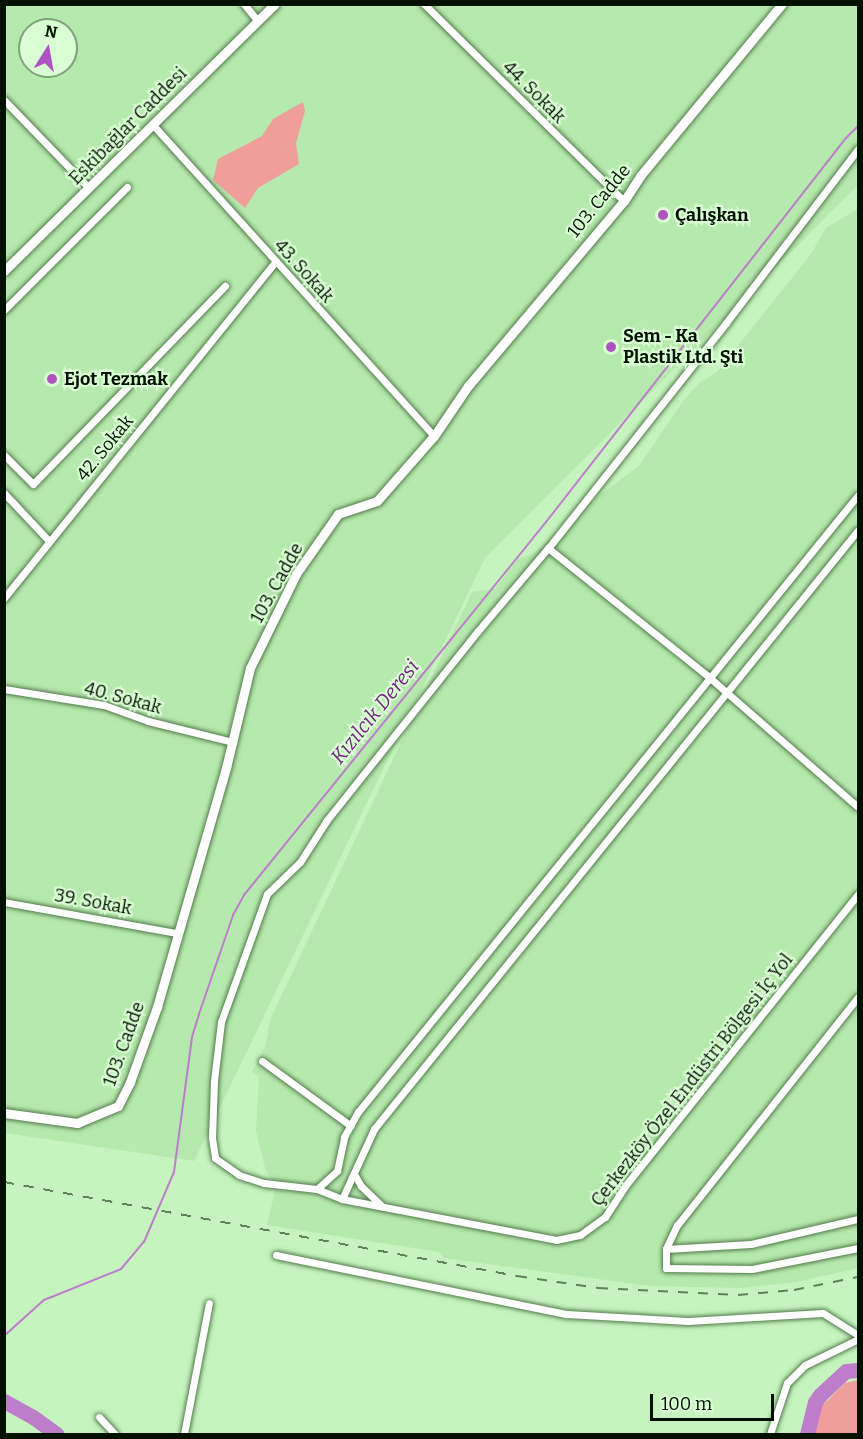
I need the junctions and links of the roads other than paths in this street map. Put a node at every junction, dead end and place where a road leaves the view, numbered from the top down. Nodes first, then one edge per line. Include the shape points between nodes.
1 (244, 4) edge
2 (275, 4) edge
3 (424, 4) edge
4 (782, 4) edge
5 (258, 21) junction
6 (4, 100) edge
7 (153, 125) junction
8 (858, 149) edge
9 (127, 187) dead end
10 (89, 189) junction
11 (624, 201) junction
12 (275, 262) junction
13 (4, 271) edge
14 (225, 286) dead end
15 (4, 310) edge
16 (434, 436) junction
17 (4, 455) edge
18 (4, 493) edge
19 (858, 495) edge
20 (858, 530) edge
21 (49, 541) junction
22 (548, 548) junction
23 (4, 598) edge
24 (710, 678) junction
25 (4, 689) edge
26 (726, 694) junction
27 (233, 742) junction
28 (858, 807) edge
29 (858, 894) edge
30 (4, 902) edge
31 (176, 933) junction
32 (858, 998) edge
33 (262, 1060) dead end
34 (4, 1113) edge
35 (351, 1126) junction
36 (354, 1174) junction
37 (316, 1189) junction
38 (342, 1199) junction
39 (383, 1207) junction
40 (858, 1220) edge
41 (858, 1248) edge
42 (666, 1249) junction
43 (276, 1256) dead end
44 (209, 1303) dead end
45 (858, 1337) edge
46 (99, 1417) dead end
47 (115, 1434) edge
48 (184, 1434) edge
49 (770, 1434) edge

1 - 5 street
2 - 5 street, Eskibağlar Caddesi
3 - 11 street, 44. Sokak
4 - 11 street, 103. Cadde via 641,175
5 - 7 street, Eskibağlar Caddesi
6 - 10 street
7 - 10 street, Eskibağlar Caddesi
7 - 12 street, 43. Sokak
8 - 22 street, Çerkezköy Özel Endüstri Bölgesi İç Yol
9 - 15 street
10 - 13 street, Eskibağlar Caddesi
11 - 16 street, 103. Cadde via 468,386
12 - 16 street, 43. Sokak
12 - 21 street, 42. Sokak
14 - 17 street via 33,484
16 - 27 street, 103. Cadde via 377,501 338,514 296,574 250,668
18 - 21 street
19 - 24 street
20 - 26 street
21 - 23 street, 42. Sokak
22 - 24 street
22 - 37 street, Çerkezköy Özel Endüstri Bölgesi İç Yol via 327,820 300,862 267,894 263,904 221,1022 214,1081 215,1158 239,1175 264,1183
24 - 26 street
24 - 35 street via 358,1112
25 - 27 street, 40. Sokak via 104,705 148,721
26 - 28 street
26 - 36 street via 374,1129
27 - 31 street, 103. Cadde
29 - 39 street, Çerkezköy Özel Endüstri Bölgesi İç Yol via 625,1186 605,1217 580,1235 556,1240
30 - 31 street, 39. Sokak
31 - 34 street, 103. Cadde via 153,1018 118,1106 77,1124
32 - 42 street via 677,1225
33 - 35 street
35 - 37 street via 344,1137 337,1171
36 - 38 street
36 - 39 street
37 - 38 street, Çerkezköy Özel Endüstri Bölgesi İç Yol
38 - 39 street, Çerkezköy Özel Endüstri Bölgesi İç Yol
40 - 42 street via 751,1244
41 - 42 street via 752,1269 666,1268
43 - 45 street via 567,1314 688,1321 823,1313
44 - 48 street
45 - 49 street via 805,1365 787,1383
46 - 47 street

